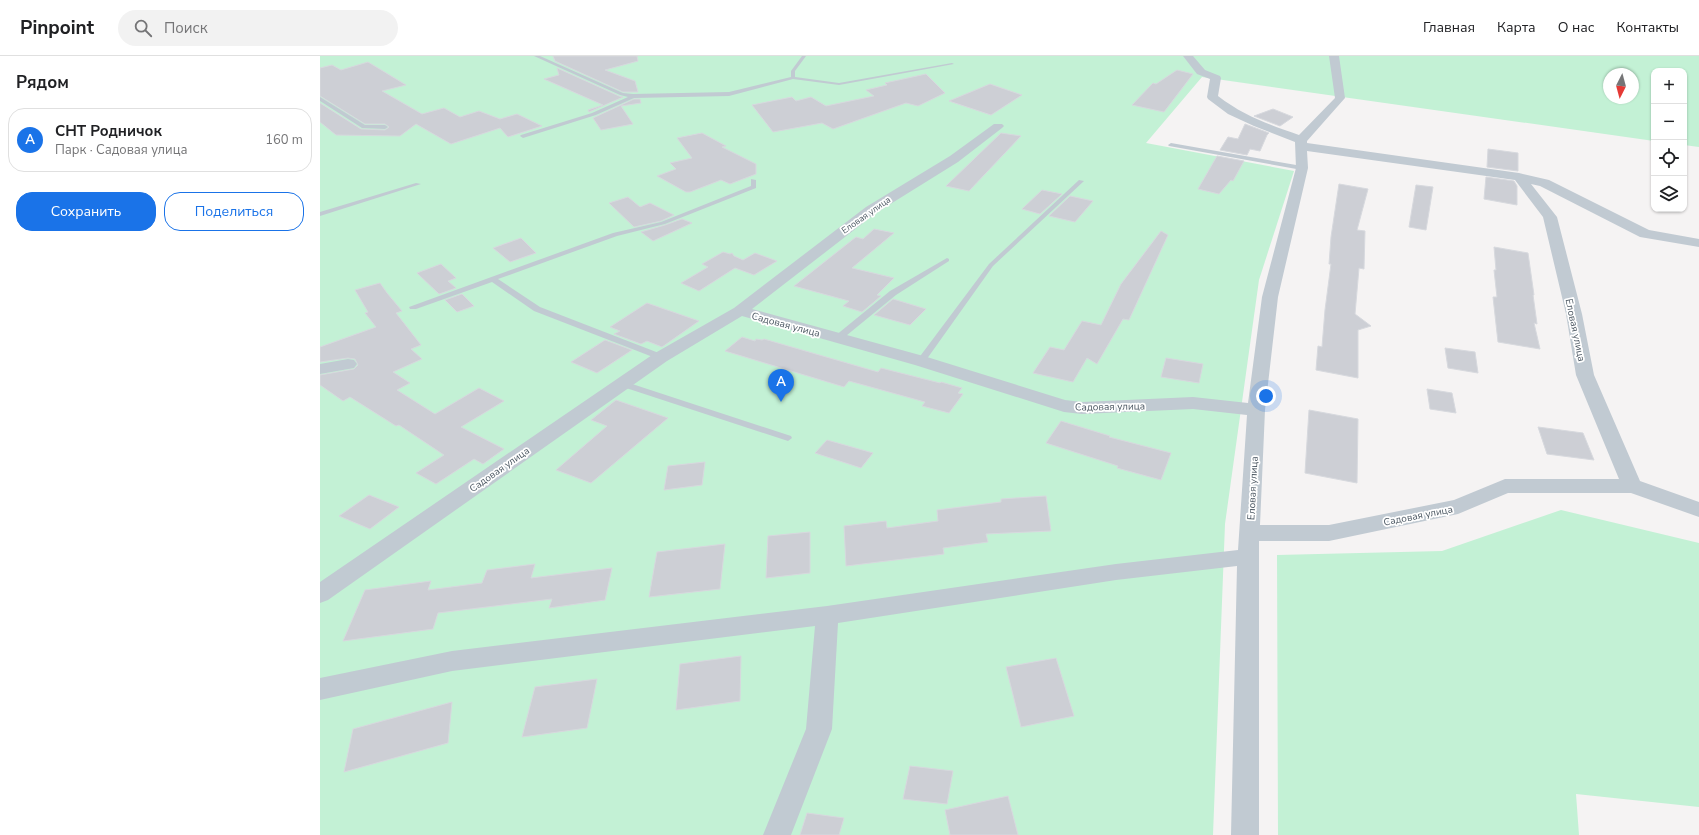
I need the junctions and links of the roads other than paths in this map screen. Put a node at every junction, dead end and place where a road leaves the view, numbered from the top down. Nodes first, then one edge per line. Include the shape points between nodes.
1 (536, 56) edge
2 (804, 56) edge
3 (1188, 56) edge
4 (1334, 56) edge
5 (952, 64) dead end
6 (793, 78) junction
7 (633, 96) junction
8 (320, 98) edge
9 (998, 126) dead end
10 (385, 127) dead end
11 (523, 136) dead end
12 (1301, 143) junction
13 (1171, 145) dead end
14 (1302, 168) junction
15 (1519, 177) junction
16 (753, 180) dead end
17 (1081, 180) dead end
18 (418, 184) dead end
19 (320, 214) edge
20 (1699, 243) edge
21 (946, 260) dead end
22 (493, 279) junction
23 (413, 307) dead end
24 (740, 311) junction
25 (838, 338) junction
26 (661, 358) junction
27 (921, 361) junction
28 (348, 364) dead end
29 (320, 369) edge
30 (623, 384) junction
31 (1256, 410) junction
32 (788, 438) dead end
33 (1632, 486) junction
34 (1699, 510) edge
35 (1250, 533) junction
36 (1248, 557) junction
37 (320, 594) edge
38 (827, 615) junction
39 (320, 689) edge
40 (777, 835) edge
41 (1245, 835) edge

1 - 7 lane via 622,94
2 - 6 lane via 793,72
3 - 12 street via 1201,72 1216,78 1212,96 1232,112
4 - 12 street via 1340,98
5 - 6 lane via 839,84
6 - 7 lane via 729,94
7 - 11 lane via 594,114
8 - 10 lane via 364,127
9 - 24 street, Еловая улица via 954,159 871,210
12 - 14 street, Еловая улица
12 - 15 street
13 - 14 lane
14 - 31 street, Еловая улица via 1270,297
15 - 20 street via 1544,183 1645,234
15 - 33 street, Еловая улица via 1550,217 1586,376
16 - 22 lane via 754,187 663,223 615,234
17 - 27 lane via 991,265
18 - 19 lane
21 - 25 lane via 893,293
22 - 23 lane
22 - 26 lane via 537,308
24 - 25 street, Садовая улица
24 - 26 street, Садовая улица
25 - 27 street, Садовая улица
26 - 30 street, Садовая улица
27 - 31 street, Садовая улица via 1064,406 1082,408 1193,404
28 - 29 street
30 - 32 lane
30 - 37 street, Садовая улица
31 - 35 street, Еловая улица
33 - 34 street, Садовая улица
33 - 35 street, Садовая улица via 1505,486 1458,507 1329,533
35 - 36 street, Еловая улица
36 - 38 street via 1116,572
36 - 41 street, Еловая улица
38 - 39 street via 452,660
38 - 40 street via 820,729

